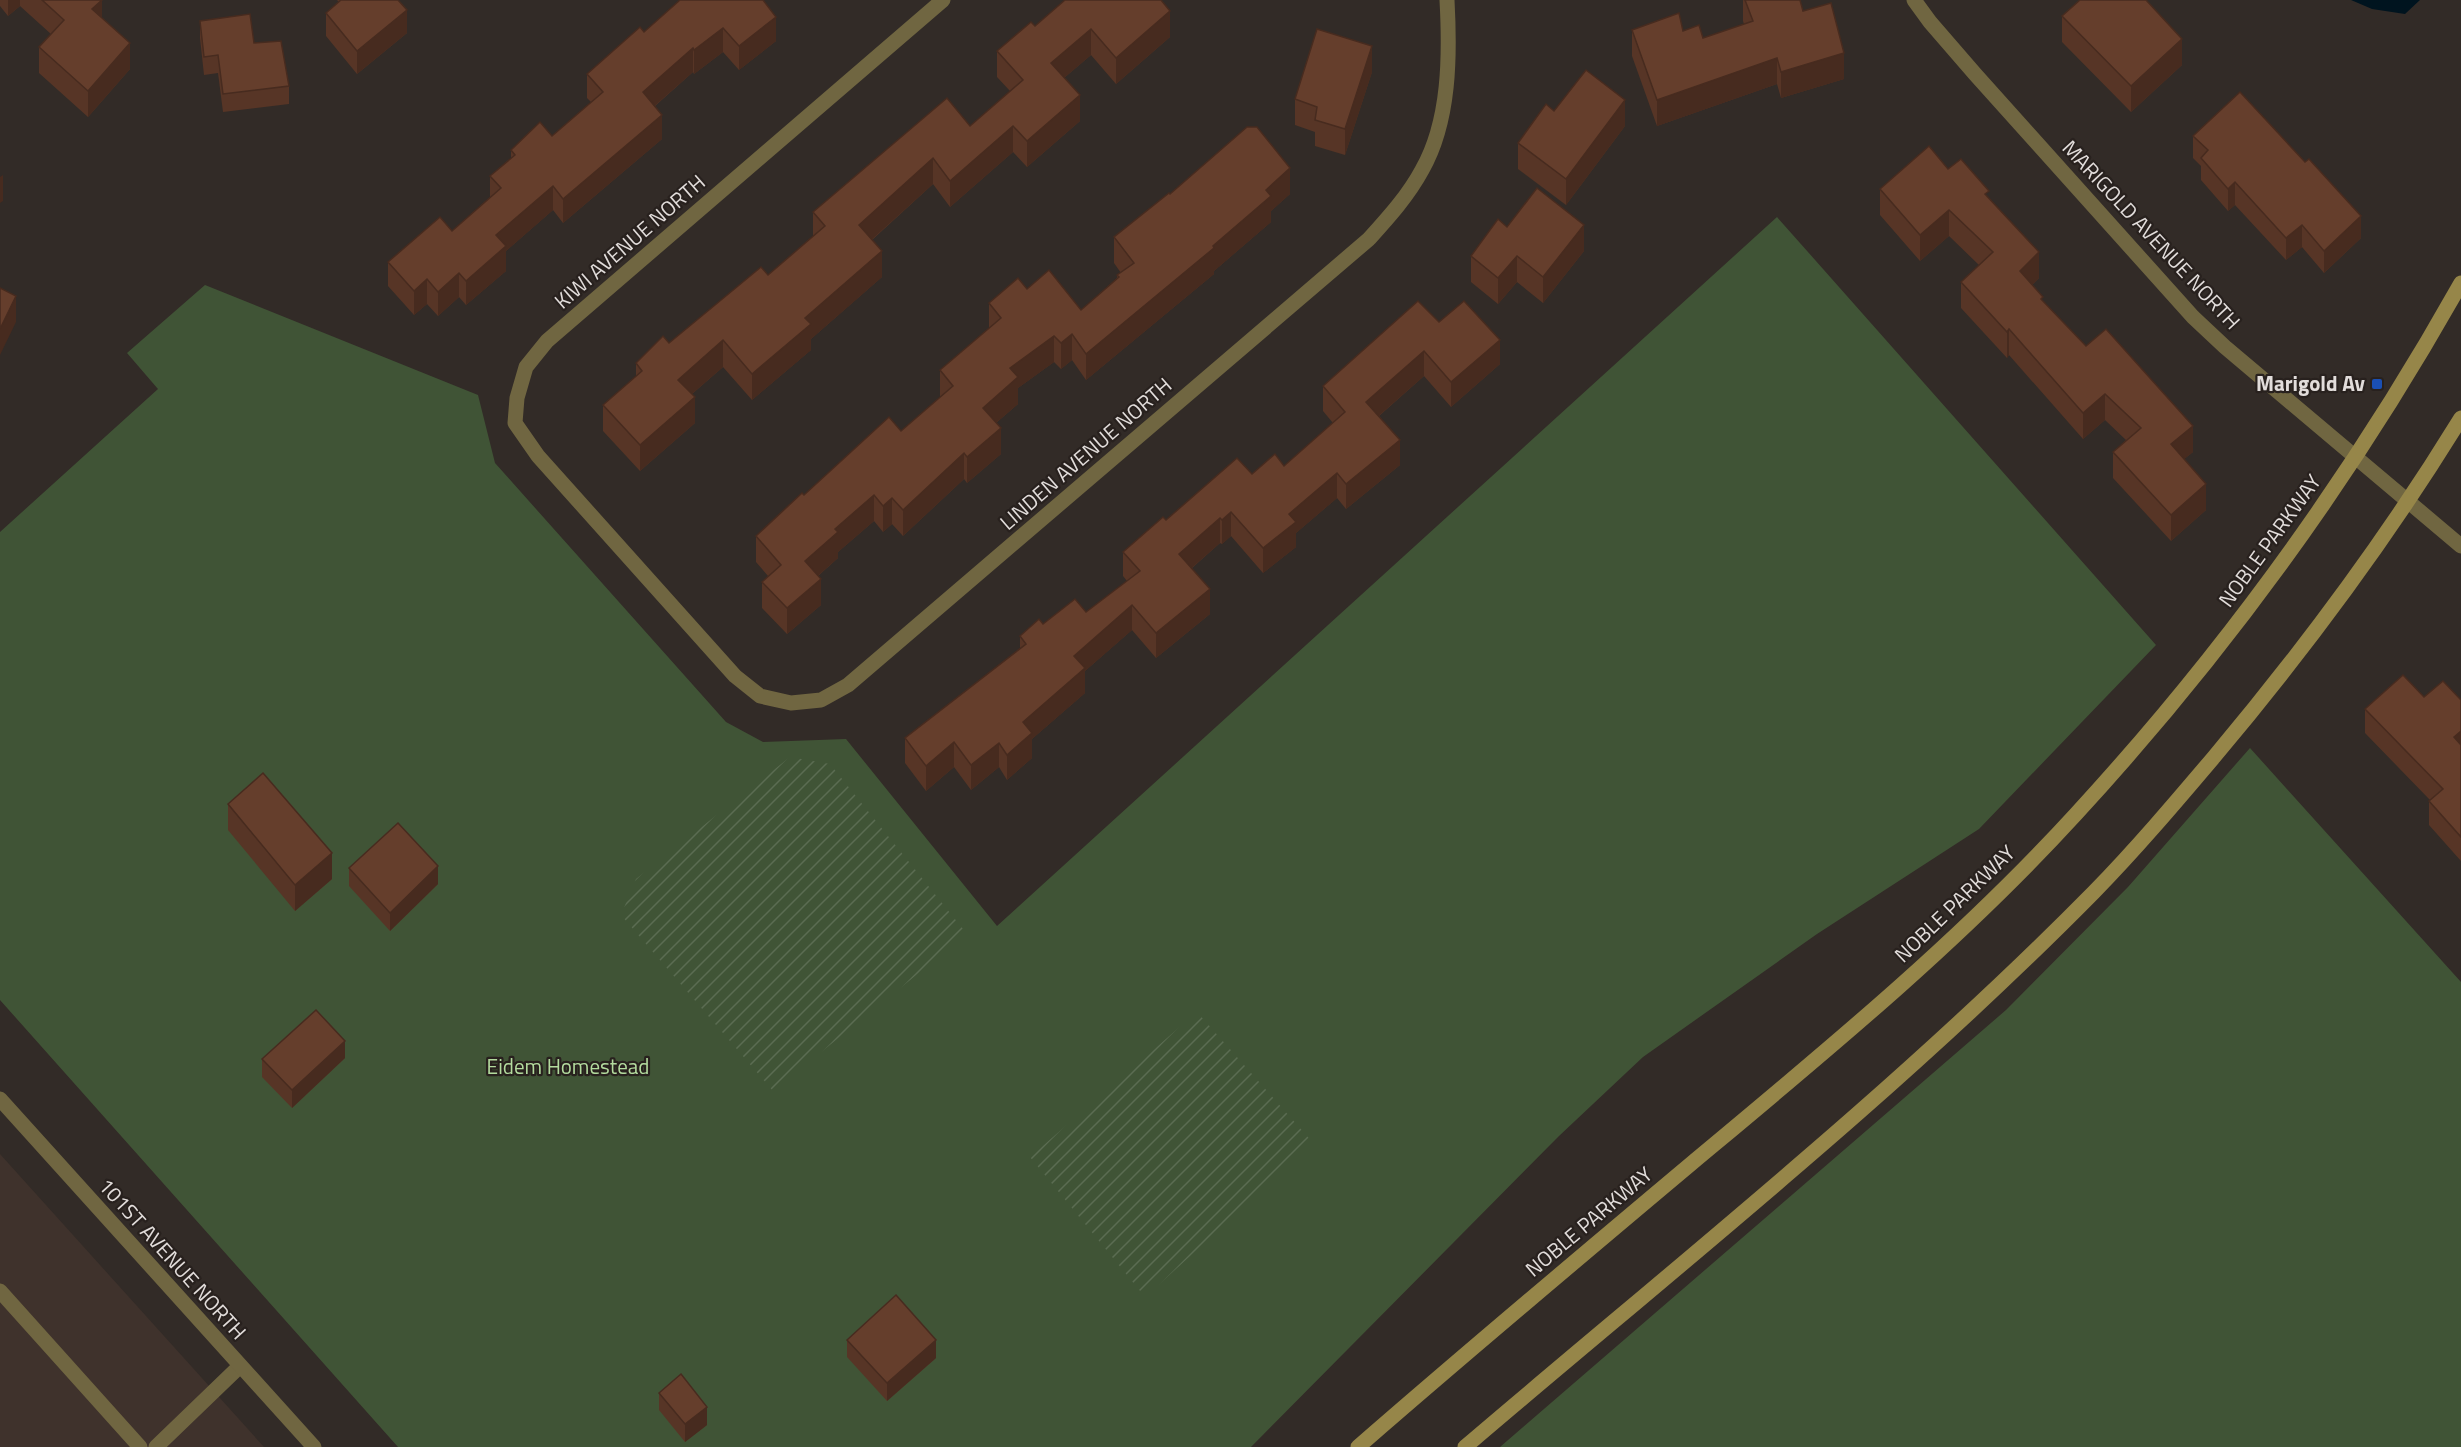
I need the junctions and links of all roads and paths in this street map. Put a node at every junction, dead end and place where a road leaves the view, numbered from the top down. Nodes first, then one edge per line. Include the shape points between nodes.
1 (943, 0) edge
2 (1448, 0) edge
3 (1914, 0) edge
4 (2461, 283) edge
5 (2461, 418) edge
6 (2355, 458) junction
7 (2408, 501) junction
8 (2461, 546) edge
9 (629, 557) joint
10 (0, 1099) edge
11 (0, 1291) edge
12 (240, 1366) junction
13 (140, 1447) edge
14 (156, 1447) edge
15 (314, 1447) edge
16 (1358, 1447) edge
17 (1465, 1447) edge

1 - 9 street, KIWI AVENUE NORTH via 547,341 526,367 515,423 538,456
2 - 9 street, LINDEN AVENUE NORTH via 1446,84 1438,129 1423,170 1369,239 848,685 820,700 791,703 760,696 735,676
3 - 6 street, MARIGOLD AVENUE NORTH via 1975,75 2193,316
4 - 6 main road, NOBLE PARKWAY
5 - 7 main road
6 - 7 street, MARIGOLD AVENUE NORTH
6 - 16 main road, NOBLE PARKWAY via 2222,643 2076,814 2022,869 1877,1007
7 - 8 street, MARIGOLD AVENUE NORTH
7 - 17 main road via 2328,613 2154,826 2022,964 1921,1058
10 - 12 street, 101ST AVENUE NORTH
11 - 13 street
12 - 14 street
12 - 15 street, 101ST AVENUE NORTH

